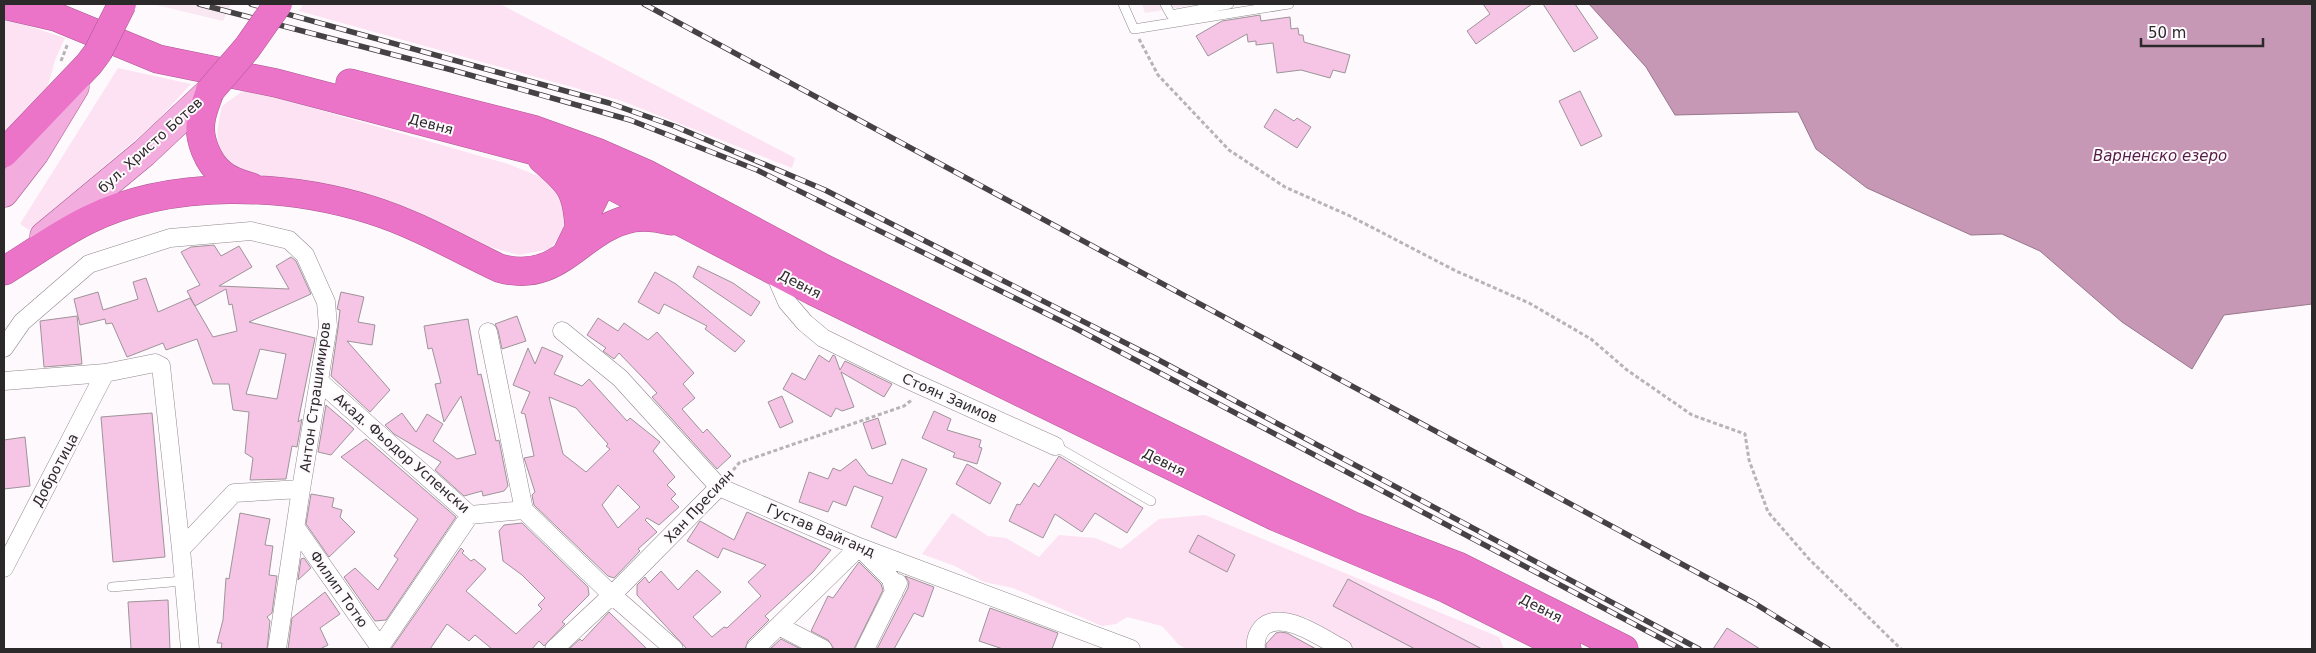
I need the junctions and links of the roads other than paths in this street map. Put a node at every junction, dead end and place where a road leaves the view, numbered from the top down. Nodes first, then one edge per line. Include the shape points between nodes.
1 (75, 4) edge
2 (122, 4) edge
3 (278, 4) edge
4 (1123, 4) edge
5 (1165, 4) edge
6 (1228, 4) edge
7 (1289, 4) edge
8 (4, 5) edge
9 (93, 58) junction
10 (210, 91) junction
11 (531, 150) junction
12 (4, 153) edge
13 (599, 153) junction
14 (647, 174) junction
15 (612, 182) junction
16 (257, 190) junction
17 (4, 193) edge
18 (685, 224) junction
19 (585, 233) junction
20 (4, 270) edge
21 (772, 270) junction
22 (562, 331) dead end
23 (488, 332) dead end
24 (4, 348) edge
25 (105, 373) junction
26 (4, 381) edge
27 (319, 381) junction
28 (1056, 446) joint
29 (720, 486) junction
30 (301, 489) junction
31 (1151, 501) dead end
32 (524, 510) junction
33 (470, 515) junction
34 (296, 528) junction
35 (859, 548) junction
36 (181, 549) junction
37 (905, 565) junction
38 (4, 568) edge
39 (184, 581) junction
40 (112, 587) dead end
41 (894, 592) junction
42 (612, 595) junction
43 (779, 626) junction
44 (381, 648) edge
45 (190, 649) edge
46 (278, 649) edge
47 (554, 649) edge
48 (674, 649) edge
49 (755, 649) edge
50 (823, 649) edge
51 (865, 649) edge
52 (1131, 649) edge
53 (1256, 649) edge
54 (1343, 649) edge
55 (1567, 649) edge
56 (1624, 649) edge

1 - 13 highway, Девня via 139,35 173,46 266,62 532,129
2 - 9 highway, bridge
3 - 10 highway, бул. Христо Ботев, bridge via 247,48
4 - 7 lane via 1134,29
5 - 6 lane via 1171,15
8 - 11 highway, Девня via 56,17 158,59 276,84
9 - 12 highway
9 - 17 main road via 35,153
10 - 16 highway via 200,130 212,163 228,178
10 - 20 main road, бул. Христо Ботев via 144,153
11 - 15 highway, Девня
11 - 19 highway via 570,186
13 - 14 highway, Девня
13 - 15 highway
14 - 15 highway
14 - 56 highway, Девня via 823,268 1288,495 1353,526 1458,566
15 - 18 highway, Девня
15 - 19 highway via 597,192
16 - 19 highway via 309,196 372,210 506,270 541,270 556,263
16 - 20 highway via 184,193 117,208 88,220
18 - 19 highway via 650,217 633,218
18 - 21 highway, Девня
21 - 28 street, Стоян Заимов via 787,302 805,324 823,338
21 - 55 highway, Девня via 1276,517 1447,589
22 - 29 street, Густав Вайганд via 620,378
23 - 32 street
24 - 27 street, Антон Страшимиров via 22,322 89,264 170,238 251,231 289,240 305,255 314,273 326,302 328,326
25 - 26 street
25 - 36 street via 155,363 162,368
25 - 38 street, Добротица
27 - 30 street, Антон Страшимиров
27 - 33 street, Акад. Фьодор Успенски
28 - 31 lane, Стоян Заимов
29 - 35 street, Густав Вайганд
29 - 42 street, Хан Пресиян
30 - 34 street, Антон Страшимиров
30 - 36 street via 234,493
32 - 33 street, Акад. Фьодор Успенски
32 - 42 street
33 - 44 street
34 - 44 street, Филип Тотю
34 - 46 street, Антон Страшимиров
35 - 37 street, Густав Вайганд
35 - 41 street via 891,578
35 - 43 street
36 - 39 street
37 - 41 street
37 - 52 street, Густав Вайганд
39 - 40 lane
39 - 45 street
41 - 51 street
42 - 47 street, Хан Пресиян
42 - 48 street
43 - 49 street
43 - 50 street
53 - 54 street via 1259,631 1278,620 1294,624

